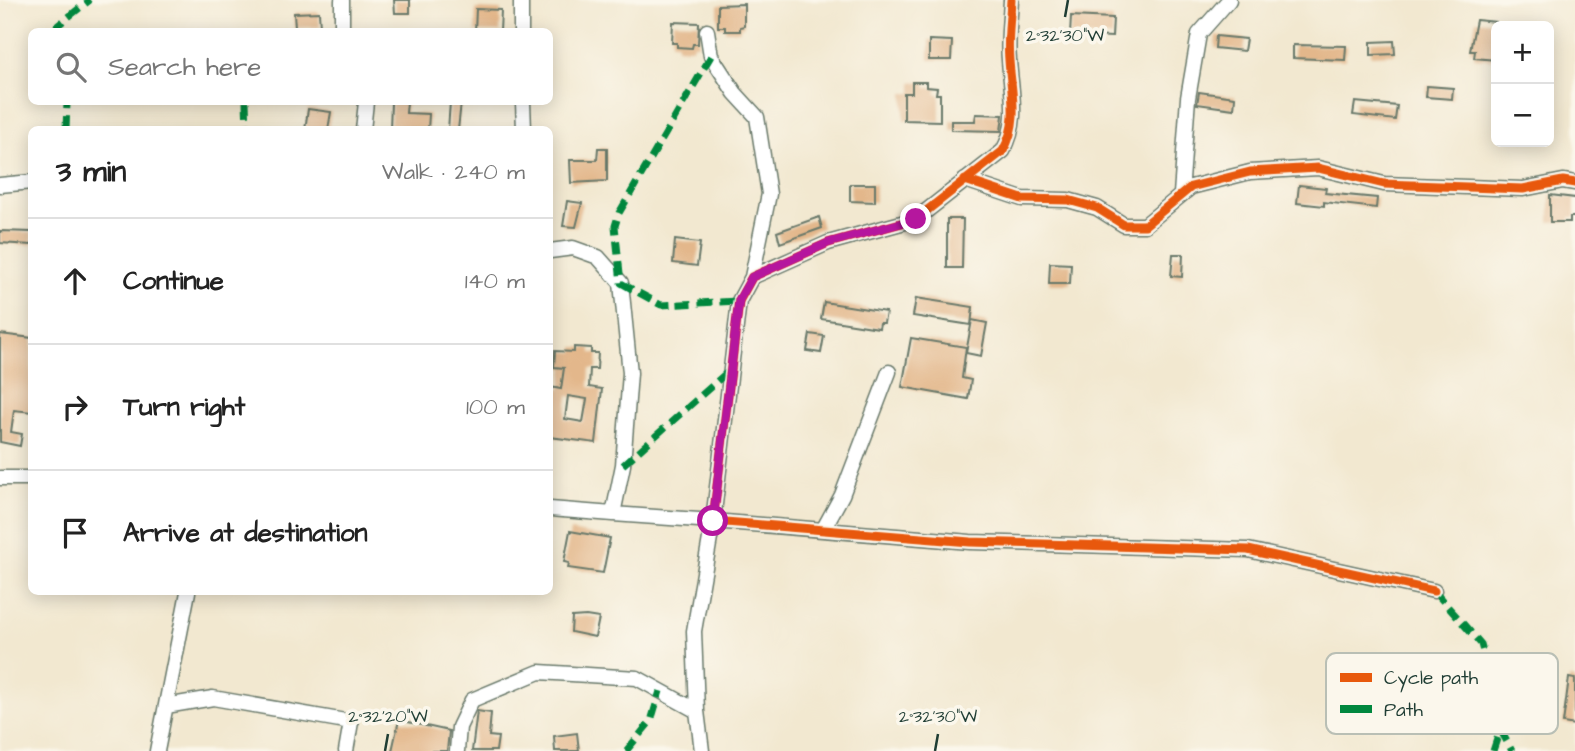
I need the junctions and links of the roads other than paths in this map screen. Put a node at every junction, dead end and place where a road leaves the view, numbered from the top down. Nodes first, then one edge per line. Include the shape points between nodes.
1 (342, 0) edge
2 (522, 0) edge
3 (1012, 0) edge
4 (1229, 0) edge
5 (342, 28) edge
6 (521, 28) edge
7 (707, 31) dead end
8 (366, 105) edge
9 (523, 105) edge
10 (363, 126) edge
11 (524, 126) edge
12 (965, 180) junction
13 (28, 182) edge
14 (1575, 183) edge
15 (0, 185) edge
16 (1181, 194) junction
17 (553, 251) edge
18 (752, 277) junction
19 (889, 372) dead end
20 (0, 478) edge
21 (28, 478) edge
22 (553, 509) edge
23 (613, 514) junction
24 (713, 521) junction
25 (824, 528) junction
26 (1434, 591) dead end
27 (187, 595) edge
28 (166, 706) junction
29 (696, 710) junction
30 (158, 751) edge
31 (346, 751) edge
32 (457, 751) edge
33 (702, 751) edge

1 - 5 street
2 - 6 street
3 - 12 street via 1012,135 1003,151
4 - 16 street via 1199,34 1188,98
7 - 18 street via 712,56 757,117 769,194
8 - 10 street
9 - 11 street
12 - 16 street via 1022,199 1068,200 1097,208 1124,225 1145,225
12 - 18 street via 916,219 828,243
13 - 15 street
14 - 16 street via 1523,189 1384,184 1318,168 1250,172 1191,187
17 - 23 street via 573,248 598,257 621,283 630,373 623,465
18 - 24 street via 739,300
19 - 25 street via 842,495
20 - 21 street
22 - 23 street
23 - 24 street
24 - 25 street
24 - 29 street via 694,631
25 - 26 street via 970,542 1248,550
27 - 28 street
28 - 30 street
28 - 31 street via 213,698 351,722
29 - 32 street via 636,678 539,672 472,699 459,727
29 - 33 street

